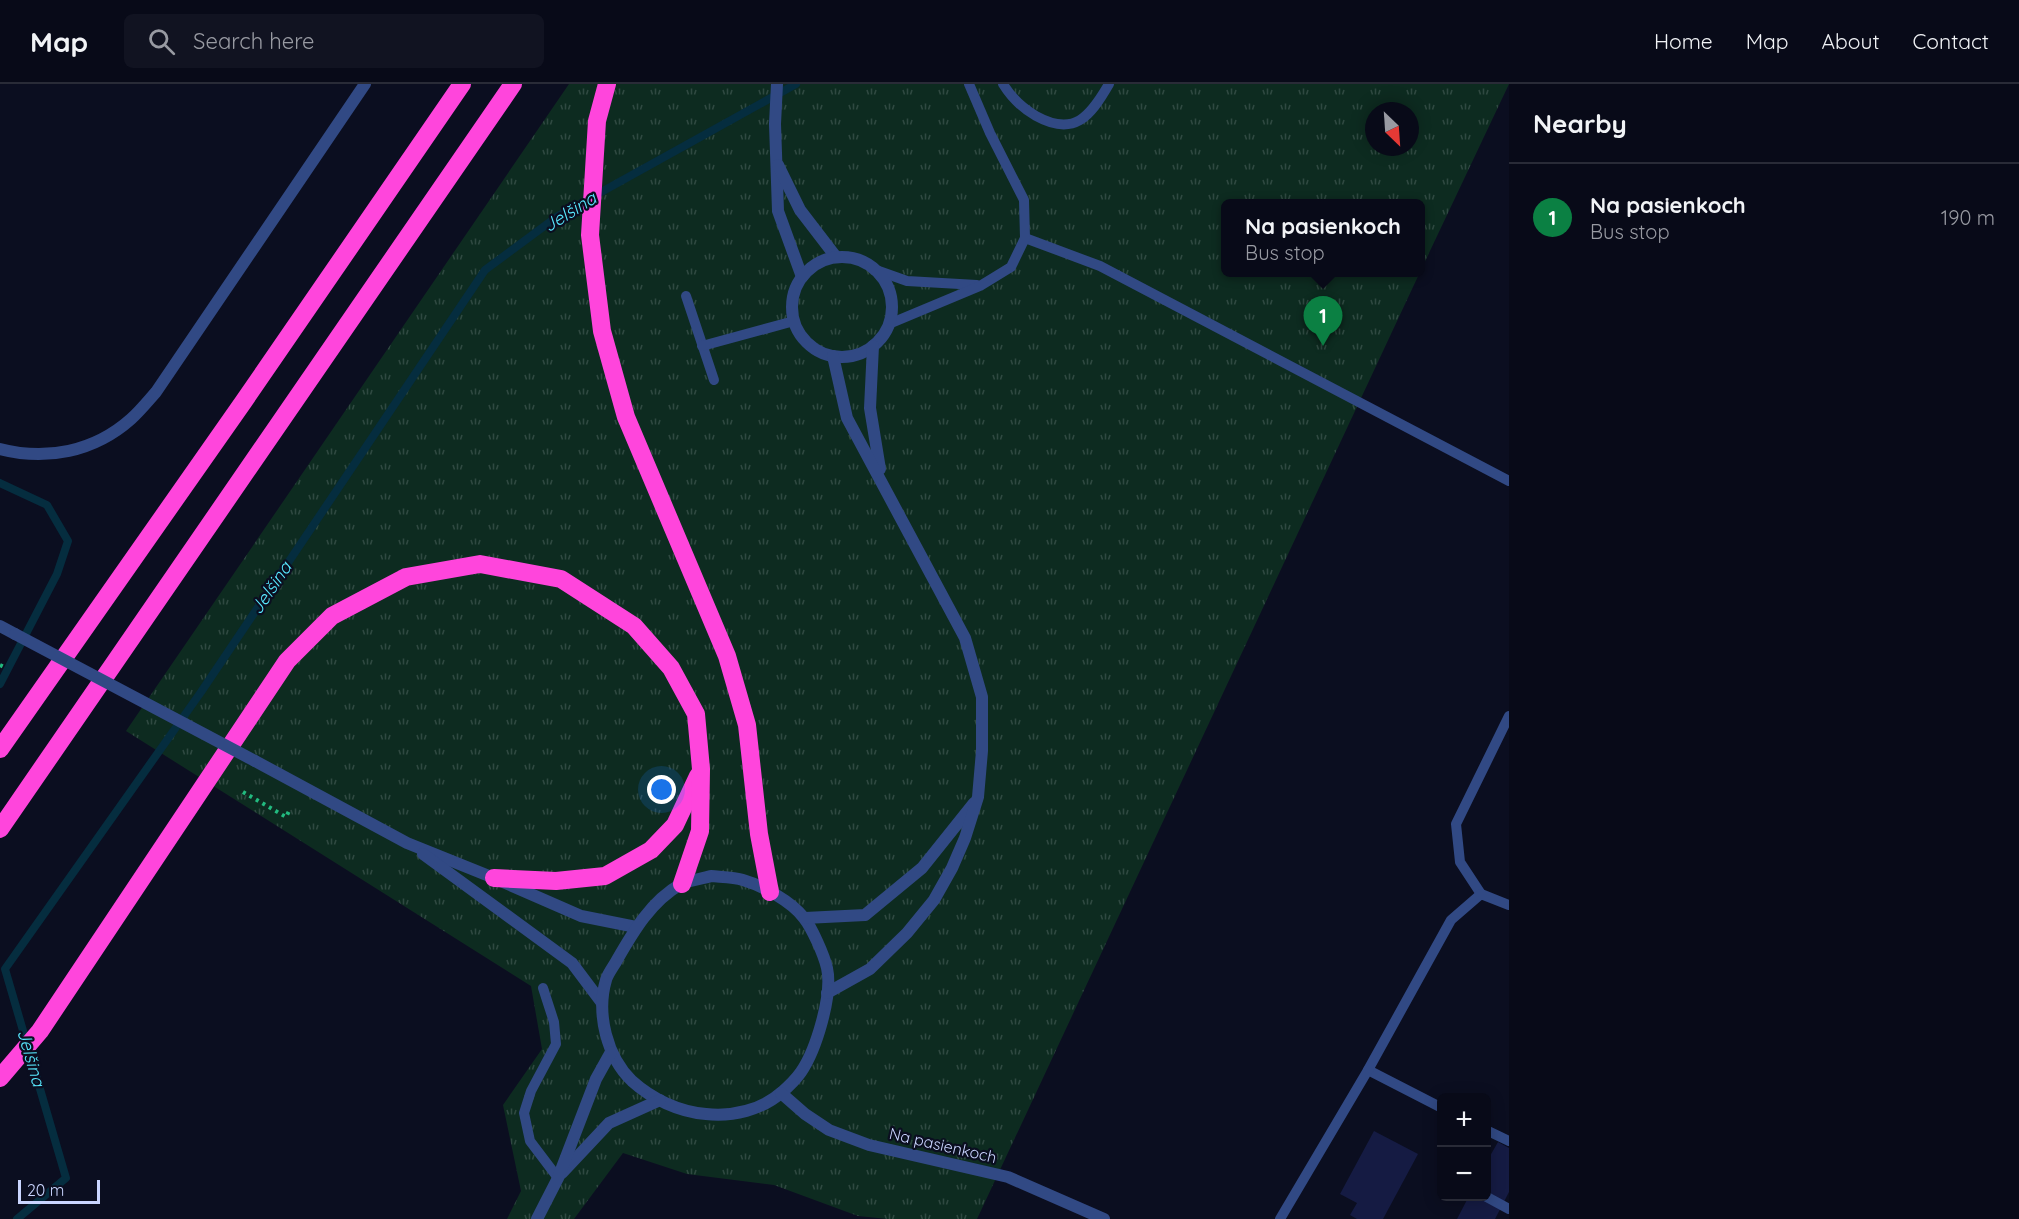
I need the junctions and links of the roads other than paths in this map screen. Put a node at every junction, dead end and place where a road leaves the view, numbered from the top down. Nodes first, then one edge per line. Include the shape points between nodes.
1 (365, 84) edge
2 (462, 84) edge
3 (513, 84) edge
4 (607, 84) edge
5 (777, 84) edge
6 (969, 84) edge
7 (1003, 84) edge
8 (1109, 84) edge
9 (776, 161) junction
10 (1025, 238) junction
11 (836, 257) junction
12 (876, 270) junction
13 (802, 277) junction
14 (980, 286) junction
15 (686, 296) dead end
16 (794, 321) junction
17 (890, 324) junction
18 (702, 346) junction
19 (873, 346) junction
20 (832, 356) junction
21 (714, 380) dead end
22 (0, 449) edge
23 (882, 479) junction
24 (1509, 481) edge
25 (0, 626) edge
26 (1509, 716) edge
27 (20, 720) junction
28 (0, 738) edge
29 (0, 749) edge
30 (701, 769) junction
31 (978, 798) junction
32 (0, 829) edge
33 (407, 843) junction
34 (494, 878) junction
35 (682, 884) junction
36 (770, 892) junction
37 (1481, 894) junction
38 (1509, 904) edge
39 (805, 918) junction
40 (636, 927) junction
41 (543, 988) dead end
42 (827, 993) junction
43 (602, 1003) junction
44 (611, 1052) junction
45 (1368, 1070) junction
46 (0, 1078) edge
47 (781, 1094) junction
48 (660, 1100) junction
49 (1437, 1105) edge
50 (1491, 1132) edge
51 (1509, 1141) edge
52 (558, 1178) junction
53 (1491, 1200) edge
54 (1509, 1209) edge
55 (537, 1219) edge
56 (1104, 1219) edge
57 (1280, 1219) edge

1 - 22 street via 156,392 130,419 103,439 80,449 52,454 19,454
2 - 27 highway
3 - 32 highway
4 - 36 highway via 597,121 590,235 602,332 627,417 728,656 747,725
5 - 9 street
6 - 10 lane via 1024,200
7 - 8 lane via 1010,96 1029,112 1065,127 1092,110
9 - 11 street via 800,210
9 - 13 street via 778,211
10 - 14 lane via 1011,267
10 - 24 lane via 1100,266
11 - 12 street via 858,259
11 - 13 street via 817,264
12 - 14 lane via 907,282
12 - 17 street via 888,286
13 - 16 street via 792,298
14 - 17 lane
15 - 18 lane
16 - 18 lane
16 - 20 street via 802,338 816,350
17 - 19 street
18 - 21 lane
19 - 20 street via 854,356
19 - 23 street via 870,408
20 - 23 street via 847,418
23 - 31 street via 965,638 982,697
25 - 33 street, bridge
26 - 37 lane via 1456,824 1460,862
27 - 28 highway
27 - 29 highway
30 - 34 highway via 675,825 651,850 605,876 556,880
30 - 35 highway via 700,831
30 - 46 highway via 696,714 671,668 634,626 561,579 480,564 406,577 332,616 287,661 40,1031
31 - 39 street via 922,868 865,915
31 - 42 street via 965,838 934,900 870,969
33 - 34 street
33 - 43 street via 572,963
34 - 40 street via 581,916
35 - 36 street via 711,876 742,879
35 - 40 street via 655,904
36 - 39 street
37 - 38 lane
37 - 45 lane via 1451,920
39 - 42 street via 827,968
40 - 43 street via 606,979
41 - 52 lane via 554,1022 556,1044 524,1113 530,1141
42 - 47 street via 805,1064
43 - 44 street
44 - 48 street via 633,1081
44 - 52 street via 596,1079
45 - 49 lane
45 - 57 lane
47 - 48 street via 753,1109 722,1116 690,1113
47 - 56 street, Na pasienkoch via 829,1130 869,1145 1008,1177
48 - 52 street via 609,1123
50 - 51 lane
52 - 55 street
53 - 54 lane

